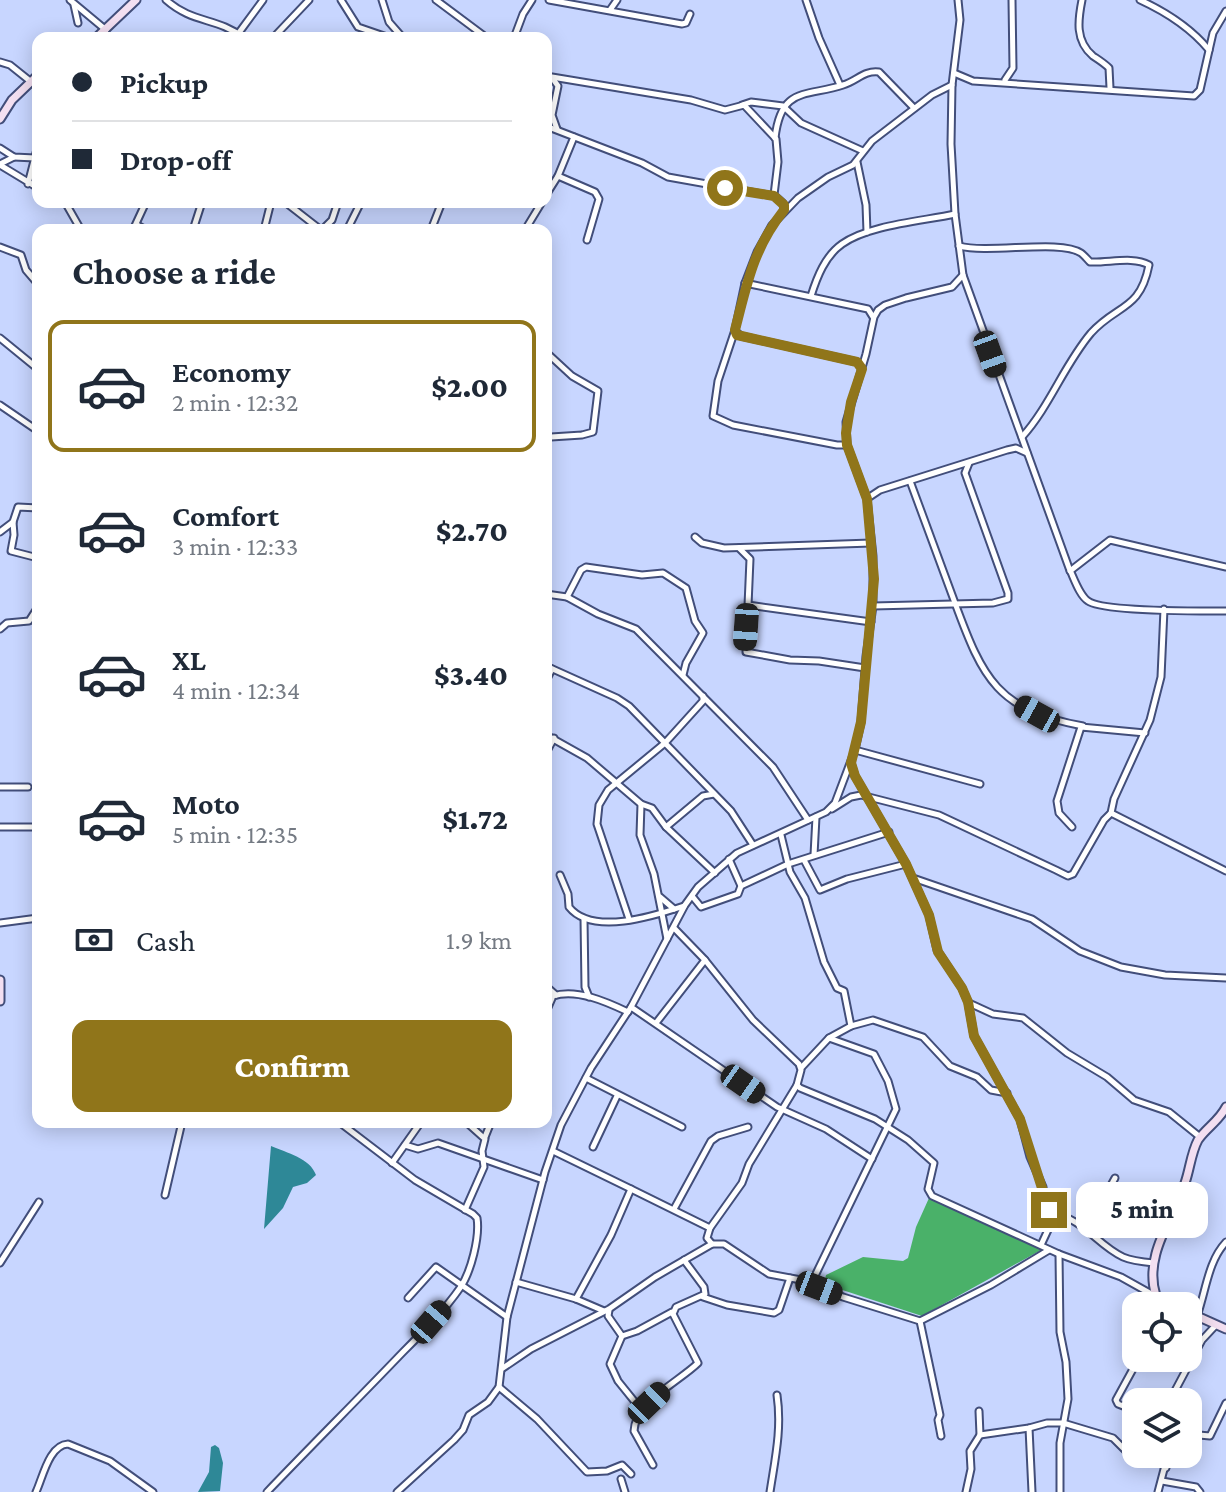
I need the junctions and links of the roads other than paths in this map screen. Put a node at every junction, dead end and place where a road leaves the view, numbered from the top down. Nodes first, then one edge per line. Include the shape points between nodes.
1 (136, 0) edge
2 (166, 0) edge
3 (263, 0) edge
4 (309, 0) edge
5 (341, 0) edge
6 (382, 0) edge
7 (436, 0) edge
8 (532, 0) edge
9 (549, 0) edge
10 (617, 0) edge
11 (806, 0) edge
12 (958, 0) edge
13 (1012, 0) edge
14 (1082, 0) edge
15 (1140, 0) edge
16 (72, 1) edge
17 (610, 10) junction
18 (1226, 11) edge
19 (690, 14) dead end
20 (78, 23) dead end
21 (358, 27) junction
22 (106, 30) junction
23 (104, 32) edge
24 (233, 32) edge
25 (240, 32) edge
26 (279, 32) edge
27 (360, 32) edge
28 (373, 32) edge
29 (398, 32) edge
30 (479, 32) edge
31 (516, 32) edge
32 (1209, 50) junction
33 (0, 62) edge
34 (954, 73) junction
35 (552, 77) edge
36 (552, 80) edge
37 (30, 81) joint
38 (1004, 81) junction
39 (952, 85) junction
40 (840, 86) junction
41 (1110, 88) junction
42 (742, 105) junction
43 (785, 108) junction
44 (914, 108) junction
45 (552, 115) edge
46 (552, 115) edge
47 (0, 119) edge
48 (552, 128) edge
49 (558, 130) junction
50 (574, 137) junction
51 (775, 138) junction
52 (0, 148) edge
53 (863, 151) junction
54 (14, 157) junction
55 (32, 158) edge
56 (857, 162) junction
57 (0, 165) edge
58 (32, 169) edge
59 (558, 176) junction
60 (28, 184) junction
61 (32, 186) edge
62 (552, 186) edge
63 (774, 196) junction
64 (293, 208) edge
65 (784, 210) junction
66 (955, 214) junction
67 (314, 224) edge
68 (867, 232) junction
69 (587, 240) dead end
70 (959, 246) junction
71 (0, 247) edge
72 (963, 275) junction
73 (32, 277) edge
74 (745, 283) junction
75 (811, 296) junction
76 (874, 317) junction
77 (735, 330) junction
78 (0, 338) edge
79 (552, 358) edge
80 (32, 364) edge
81 (862, 369) junction
82 (0, 405) edge
83 (32, 427) edge
84 (552, 437) edge
85 (1022, 438) junction
86 (847, 445) junction
87 (1016, 448) junction
88 (1028, 453) junction
89 (969, 463) junction
90 (910, 481) junction
91 (865, 490) junction
92 (873, 493) junction
93 (867, 499) junction
94 (32, 508) edge
95 (13, 522) junction
96 (0, 532) edge
97 (695, 537) dead end
98 (871, 543) junction
99 (739, 548) junction
100 (32, 556) edge
101 (1226, 567) edge
102 (1070, 571) junction
103 (552, 595) edge
104 (567, 597) junction
105 (748, 605) junction
106 (955, 605) junction
107 (873, 606) junction
108 (1164, 609) junction
109 (1226, 611) edge
110 (32, 616) edge
111 (871, 622) junction
112 (1, 625) edge
113 (865, 668) junction
114 (552, 669) edge
115 (683, 675) junction
116 (703, 696) junction
117 (1083, 726) junction
118 (1145, 733) junction
119 (554, 738) joint
120 (552, 742) edge
121 (665, 743) junction
122 (855, 750) junction
123 (851, 763) junction
124 (615, 784) junction
125 (980, 784) dead end
126 (0, 787) edge
127 (28, 787) dead end
128 (715, 794) junction
129 (868, 796) junction
130 (641, 804) junction
131 (831, 809) junction
132 (1111, 813) junction
133 (816, 817) junction
134 (808, 820) junction
135 (0, 827) edge
136 (32, 827) edge
137 (666, 827) junction
138 (1072, 827) dead end
139 (889, 832) junction
140 (781, 835) junction
141 (753, 845) junction
142 (814, 855) junction
143 (729, 859) junction
144 (804, 860) junction
145 (788, 864) junction
146 (906, 864) junction
147 (1226, 871) edge
148 (715, 873) junction
149 (560, 875) dead end
150 (912, 878) junction
151 (741, 886) junction
152 (692, 896) junction
153 (660, 897) junction
154 (685, 905) junction
155 (674, 909) junction
156 (664, 913) junction
157 (32, 919) edge
158 (584, 919) junction
159 (629, 919) junction
160 (0, 923) edge
161 (674, 928) junction
162 (668, 940) junction
163 (705, 960) junction
164 (1226, 978) edge
165 (0, 980) edge
166 (552, 991) edge
167 (556, 995) junction
168 (589, 997) junction
169 (552, 998) edge
170 (0, 1001) edge
171 (968, 1002) junction
172 (629, 1009) junction
173 (656, 1023) junction
174 (851, 1026) junction
175 (829, 1038) junction
176 (801, 1068) junction
177 (586, 1078) junction
178 (797, 1085) junction
179 (1007, 1093) junction
180 (617, 1096) junction
181 (1226, 1107) edge
182 (782, 1110) junction
183 (889, 1126) junction
184 (682, 1127) dead end
185 (748, 1127) dead end
186 (181, 1128) edge
187 (347, 1128) edge
188 (417, 1128) edge
189 (474, 1128) edge
190 (489, 1128) edge
191 (485, 1137) junction
192 (1200, 1137) junction
193 (405, 1145) junction
194 (593, 1147) dead end
195 (553, 1151) junction
196 (872, 1159) junction
197 (484, 1161) junction
198 (392, 1163) junction
199 (1115, 1178) dead end
200 (543, 1180) junction
201 (631, 1189) junction
202 (165, 1195) dead end
203 (39, 1202) dead end
204 (674, 1209) junction
205 (465, 1210) junction
206 (1053, 1214) junction
207 (710, 1228) junction
208 (1087, 1229) junction
209 (1226, 1242) edge
210 (712, 1244) junction
211 (1041, 1245) junction
212 (1050, 1250) junction
213 (1059, 1254) junction
214 (684, 1260) junction
215 (0, 1263) edge
216 (1155, 1263) junction
217 (790, 1278) junction
218 (516, 1282) junction
219 (811, 1284) junction
220 (462, 1285) junction
221 (1149, 1292) edge
222 (1155, 1292) edge
223 (703, 1297) junction
224 (408, 1298) dead end
225 (576, 1299) junction
226 (1202, 1303) edge
227 (607, 1310) junction
228 (672, 1311) junction
229 (507, 1317) junction
230 (1202, 1318) edge
231 (920, 1321) junction
232 (1216, 1325) junction
233 (1226, 1329) edge
234 (622, 1336) junction
235 (503, 1368) junction
236 (499, 1387) junction
237 (1176, 1388) edge
238 (1122, 1389) edge
239 (777, 1395) dead end
240 (1226, 1403) edge
241 (1122, 1406) edge
242 (979, 1411) dead end
243 (643, 1412) junction
244 (1063, 1423) junction
245 (1029, 1428) junction
246 (980, 1435) junction
247 (1202, 1435) edge
248 (941, 1436) dead end
249 (1122, 1447) edge
250 (653, 1465) dead end
251 (1166, 1468) edge
252 (631, 1474) dead end
253 (621, 1479) dead end
254 (1162, 1481) junction
255 (36, 1492) edge
256 (153, 1492) edge
257 (267, 1492) edge
258 (397, 1492) edge
259 (625, 1492) edge
260 (770, 1492) edge
261 (966, 1492) edge
262 (1032, 1492) edge
263 (1060, 1492) edge
264 (1158, 1492) edge
265 (1200, 1492) edge

1 - 22 street
2 - 24 street via 183,14
3 - 25 street
4 - 26 street
5 - 21 street
6 - 29 street
7 - 30 street
8 - 31 street
9 - 17 street
10 - 17 street
11 - 40 street
12 - 34 street
13 - 38 street via 1013,68
14 - 41 street via 1081,41 1109,68
15 - 32 street via 1192,32
16 - 20 street
16 - 22 street
17 - 19 street via 682,24
18 - 32 street
21 - 27 street
21 - 28 street
22 - 23 street
32 - 41 street via 1194,96
33 - 37 street
34 - 38 street via 967,80
34 - 39 street
35 - 42 street via 725,110
36 - 46 street via 558,86
37 - 47 street
38 - 41 street
39 - 44 street
39 - 66 street
40 - 43 street via 799,95
40 - 44 street via 877,72
42 - 43 street
42 - 51 street
43 - 51 street
43 - 53 street via 801,123
44 - 53 street
45 - 49 street
48 - 49 street
49 - 50 street
50 - 59 street
50 - 63 street via 668,177
51 - 63 street
52 - 54 street
53 - 56 street
54 - 55 street
54 - 57 street
56 - 65 street via 813,186
56 - 68 street
57 - 60 street
58 - 60 street
59 - 62 street
59 - 69 street via 595,192 599,199
60 - 61 street
63 - 65 street
64 - 67 street
65 - 74 street via 763,239
66 - 68 street
66 - 70 street
68 - 75 street via 834,251
70 - 72 street
70 - 85 street via 1060,248 1090,262 1149,265 1135,301 1093,331
71 - 73 street via 21,255
72 - 76 street via 952,287 885,305
72 - 85 street
74 - 75 street
74 - 77 street
75 - 76 street via 868,309
76 - 81 street
77 - 81 street via 741,336 857,362
77 - 86 street via 713,405 715,419
78 - 80 street
79 - 84 street via 598,391 593,432
81 - 86 street via 846,422
82 - 83 street
85 - 87 street
85 - 88 street
86 - 91 street
87 - 88 street
87 - 89 street
88 - 102 street
89 - 90 street
89 - 106 street via 965,473 1009,597 1005,602
90 - 92 street
90 - 106 street
91 - 92 street
91 - 93 street
92 - 93 street
93 - 98 street
94 - 95 street via 18,507
95 - 96 street
95 - 100 street via 11,551
97 - 99 street via 706,544
98 - 99 street
98 - 107 street
99 - 105 street via 750,559
101 - 102 street via 1110,540
102 - 108 street via 1093,604
103 - 104 street
104 - 115 street via 636,629
104 - 115 street via 582,568 663,573 679,582 690,595 703,633
105 - 111 street
105 - 113 street via 748,654
106 - 107 street
106 - 117 street via 978,662 1004,694 1046,718
107 - 111 street
108 - 109 street
108 - 118 street via 1161,677
110 - 112 street
111 - 113 street
113 - 122 street
114 - 121 street via 617,698
115 - 116 street
116 - 121 street
116 - 134 street via 773,767
117 - 118 street
117 - 138 street via 1057,801 1059,813
118 - 132 street
119 - 120 street
119 - 124 street
121 - 124 street
121 - 128 street
122 - 123 street
122 - 125 street
123 - 129 street
123 - 131 street
124 - 130 street
124 - 159 street via 599,805 597,824
126 - 127 street
128 - 137 street via 703,796
128 - 141 street
129 - 131 street via 855,795
129 - 132 street via 939,815 1068,876 1077,870
129 - 139 street
130 - 137 street via 652,808
130 - 153 street via 640,835
131 - 133 street
132 - 147 street
133 - 134 street
133 - 142 street
134 - 140 street
135 - 136 street
137 - 148 street
139 - 142 street
139 - 146 street
140 - 141 street
140 - 145 street
141 - 143 street
142 - 144 street
143 - 148 street
143 - 151 street
144 - 145 street
144 - 146 street via 820,890
145 - 151 street
145 - 174 street via 805,898 828,972 844,991
146 - 150 street
148 - 152 street
149 - 158 street via 569,907
150 - 164 street via 1032,919 1080,951 1121,967
150 - 171 street via 938,952
151 - 152 street via 738,894 701,907
152 - 154 street
153 - 155 street
153 - 156 street
154 - 155 street
154 - 161 street
155 - 156 street
156 - 159 street
156 - 162 street
157 - 160 street
158 - 159 street
158 - 168 street
161 - 162 street
161 - 163 street
162 - 172 street
163 - 173 street
163 - 176 street
165 - 170 street
166 - 167 street
167 - 168 street
167 - 169 street
168 - 172 street
171 - 179 street via 976,1041
171 - 192 street via 993,1014 1023,1018 1134,1100 1169,1112
172 - 173 street
172 - 177 street
173 - 182 street
174 - 175 street
174 - 179 street via 873,1020 923,1037 950,1066 977,1077 991,1090
175 - 176 street
175 - 183 street via 877,1058 896,1109
176 - 178 street
177 - 180 street
177 - 195 street
178 - 182 street
178 - 183 street
179 - 206 street
180 - 184 street
180 - 194 street
181 - 192 street
182 - 196 street via 826,1129
182 - 207 street
183 - 196 street
183 - 211 street via 934,1163 928,1189 932,1196
185 - 204 street via 711,1141
186 - 202 street
187 - 198 street
188 - 193 street
189 - 191 street
190 - 191 street
191 - 197 street
192 - 216 street
193 - 197 street via 418,1149 438,1143
193 - 198 street
195 - 200 street
195 - 201 street
196 - 219 street
197 - 200 street
197 - 205 street
198 - 205 street
199 - 208 street
200 - 218 street
201 - 204 street
201 - 225 street
203 - 215 street
204 - 207 street
205 - 220 street via 478,1223
206 - 208 street
206 - 211 street
207 - 210 street via 707,1238
208 - 216 street via 1125,1258
209 - 226 street via 1212,1262
210 - 214 street
210 - 217 street via 724,1244 769,1274
211 - 212 street
212 - 213 street
212 - 231 street
213 - 221 street
213 - 244 street via 1068,1399
214 - 223 street via 704,1287
214 - 227 street
216 - 222 street
217 - 219 street
217 - 223 street via 774,1313
218 - 225 street
218 - 229 street
219 - 231 street
220 - 224 street via 434,1268
220 - 229 street
220 - 257 street
223 - 228 street
225 - 227 street
227 - 234 street
227 - 235 street
228 - 234 street
228 - 243 street via 698,1363
229 - 235 street
230 - 232 street
231 - 248 street
232 - 233 street
232 - 237 street
234 - 243 street via 610,1364
235 - 236 street
236 - 252 street via 587,1472 622,1465
236 - 258 street via 469,1415 454,1440
238 - 241 street via 1116,1400
239 - 260 street via 779,1439
240 - 247 street via 1210,1436
242 - 246 street
243 - 250 street via 634,1431
244 - 245 street
244 - 249 street via 1113,1438
244 - 263 street
245 - 246 street
245 - 262 street
246 - 261 street via 971,1449
251 - 254 street
253 - 259 street
254 - 264 street
254 - 265 street
255 - 256 street via 55,1449 68,1444 110,1461

